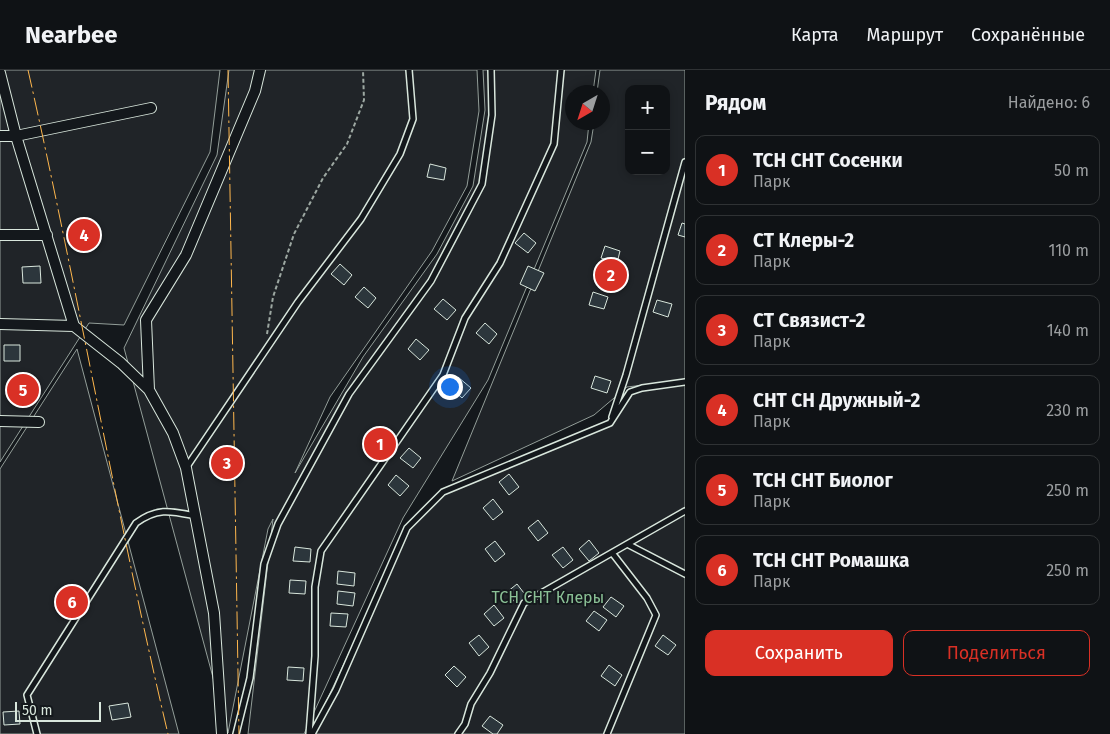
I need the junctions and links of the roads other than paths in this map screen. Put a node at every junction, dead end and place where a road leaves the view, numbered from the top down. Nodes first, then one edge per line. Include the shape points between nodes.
1 (260, 70) edge
2 (409, 70) edge
3 (491, 70) edge
4 (561, 70) edge
5 (0, 73) edge
6 (151, 108) dead end
7 (0, 136) edge
8 (16, 136) junction
9 (685, 162) edge
10 (0, 235) edge
11 (47, 235) junction
12 (0, 324) edge
13 (74, 326) junction
14 (685, 382) edge
15 (149, 390) junction
16 (0, 421) edge
17 (39, 422) dead end
18 (610, 423) junction
19 (186, 468) junction
20 (685, 511) edge
21 (196, 516) junction
22 (628, 545) junction
23 (613, 554) junction
24 (685, 574) edge
25 (37, 734) edge
26 (222, 734) edge
27 (236, 734) edge
28 (310, 734) edge
29 (458, 734) edge
30 (607, 734) edge

1 - 15 street via 256,91 186,255 146,320
2 - 19 lane via 413,120 400,154 361,219 298,302
3 - 27 lane via 492,115 482,184 431,280 349,394 278,524 264,564 250,678
4 - 28 lane via 554,144 500,263 465,318 443,375 321,551 315,587
5 - 8 street
6 - 8 street
7 - 8 street
8 - 11 street
9 - 18 lane
10 - 11 street
11 - 13 street
12 - 13 street
13 - 15 street via 122,363
14 - 18 lane via 630,392
15 - 19 street via 173,433
16 - 17 street
18 - 28 lane via 443,492 406,528 336,690
19 - 21 street
20 - 22 lane
21 - 25 lane via 169,511 149,514 136,523 27,695
21 - 26 street via 214,613
22 - 23 lane
22 - 24 lane
23 - 29 lane via 524,603
23 - 30 lane via 656,615

